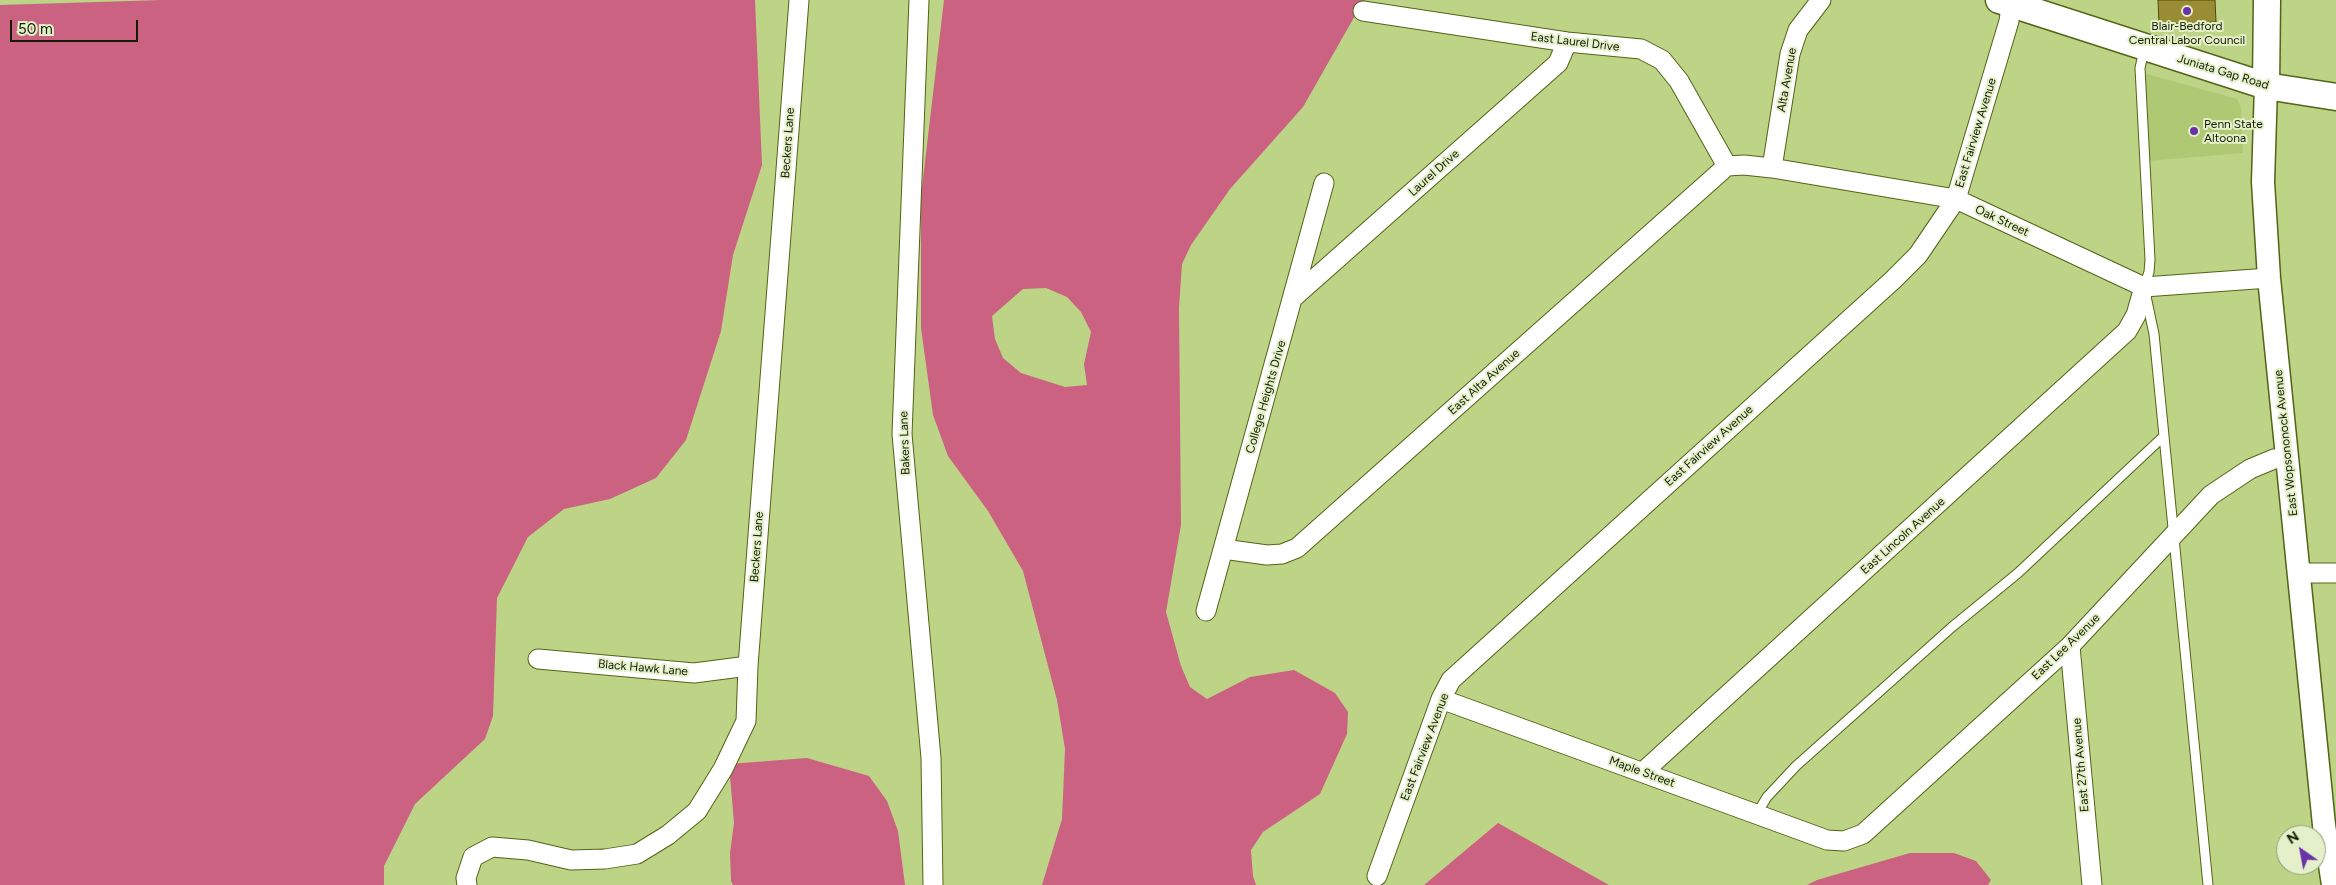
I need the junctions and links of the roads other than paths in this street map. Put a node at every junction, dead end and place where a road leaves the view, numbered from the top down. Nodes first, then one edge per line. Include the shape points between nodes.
1 (799, 0) edge
2 (919, 0) edge
3 (1821, 0) edge
4 (2267, 0) edge
5 (2008, 1) edge
6 (1363, 11) dead end
7 (1567, 42) junction
8 (2144, 47) junction
9 (2266, 86) junction
10 (2336, 97) edge
11 (1727, 166) junction
12 (1772, 168) junction
13 (1324, 183) dead end
14 (1956, 199) junction
15 (2269, 278) junction
16 (2144, 287) junction
17 (1294, 298) junction
18 (2164, 436) junction
19 (2287, 458) junction
20 (2173, 536) junction
21 (1224, 549) junction
22 (2299, 573) junction
23 (2336, 573) edge
24 (1206, 611) dead end
25 (2070, 646) junction
26 (538, 659) dead end
27 (748, 666) junction
28 (1441, 698) junction
29 (1643, 772) junction
30 (1756, 815) junction
31 (1844, 841) joint
32 (1377, 876) dead end
33 (467, 885) edge
34 (933, 885) edge
35 (2092, 885) edge
36 (2208, 885) edge
37 (2334, 885) edge

1 - 27 street, Beckers Lane
2 - 34 street, Bakers Lane via 902,434 931,758
3 - 12 street, Alta Avenue via 1798,30 1790,54
4 - 9 main road, East Wopsononock Avenue
5 - 8 main road, Juniata Gap Road
5 - 14 street, East Fairview Avenue via 2009,21
6 - 7 street, East Laurel Drive
7 - 11 street, East Laurel Drive via 1640,49 1662,60 1679,81
7 - 17 street, Laurel Drive via 1558,64
8 - 9 main road, Juniata Gap Road
8 - 16 lane via 2140,68 2150,260
9 - 10 main road, Juniata Gap Road
9 - 15 street, East Wopsononock Avenue via 2263,182
11 - 12 street, Oak Street
11 - 21 street, East Alta Avenue via 1297,548 1267,555
12 - 14 street, Oak Street
13 - 17 street, College Heights Drive
14 - 16 street, Oak Street
14 - 28 street, East Fairview Avenue via 1918,255 1893,280 1466,665 1451,680
15 - 16 street, Oak Street
15 - 19 street, East Wopsononock Avenue
16 - 18 lane via 2154,334
16 - 29 street, East Lincoln Avenue via 2136,315 2127,331
17 - 21 street, College Heights Drive
18 - 20 lane
18 - 30 lane via 2018,573 1952,627 1796,766 1767,797
19 - 20 street, East Lee Avenue via 2274,459 2231,480 2211,495
19 - 22 street, East Wopsononock Avenue
20 - 25 street, East Lee Avenue
20 - 36 lane
21 - 24 street, College Heights Drive
22 - 23 street
22 - 37 street, East Wopsononock Avenue via 2324,825
25 - 31 street, East Lee Avenue via 1863,834
25 - 35 street, East 27th Avenue
26 - 27 street, Black Hawk Lane via 694,673
27 - 33 street, Beckers Lane via 746,722 723,769 697,811 668,835 637,854 606,859 571,860 528,850 492,847 473,857
28 - 29 street, Maple Street
28 - 32 street, East Fairview Avenue
29 - 30 street, Maple Street
30 - 31 street, Maple Street via 1827,840

